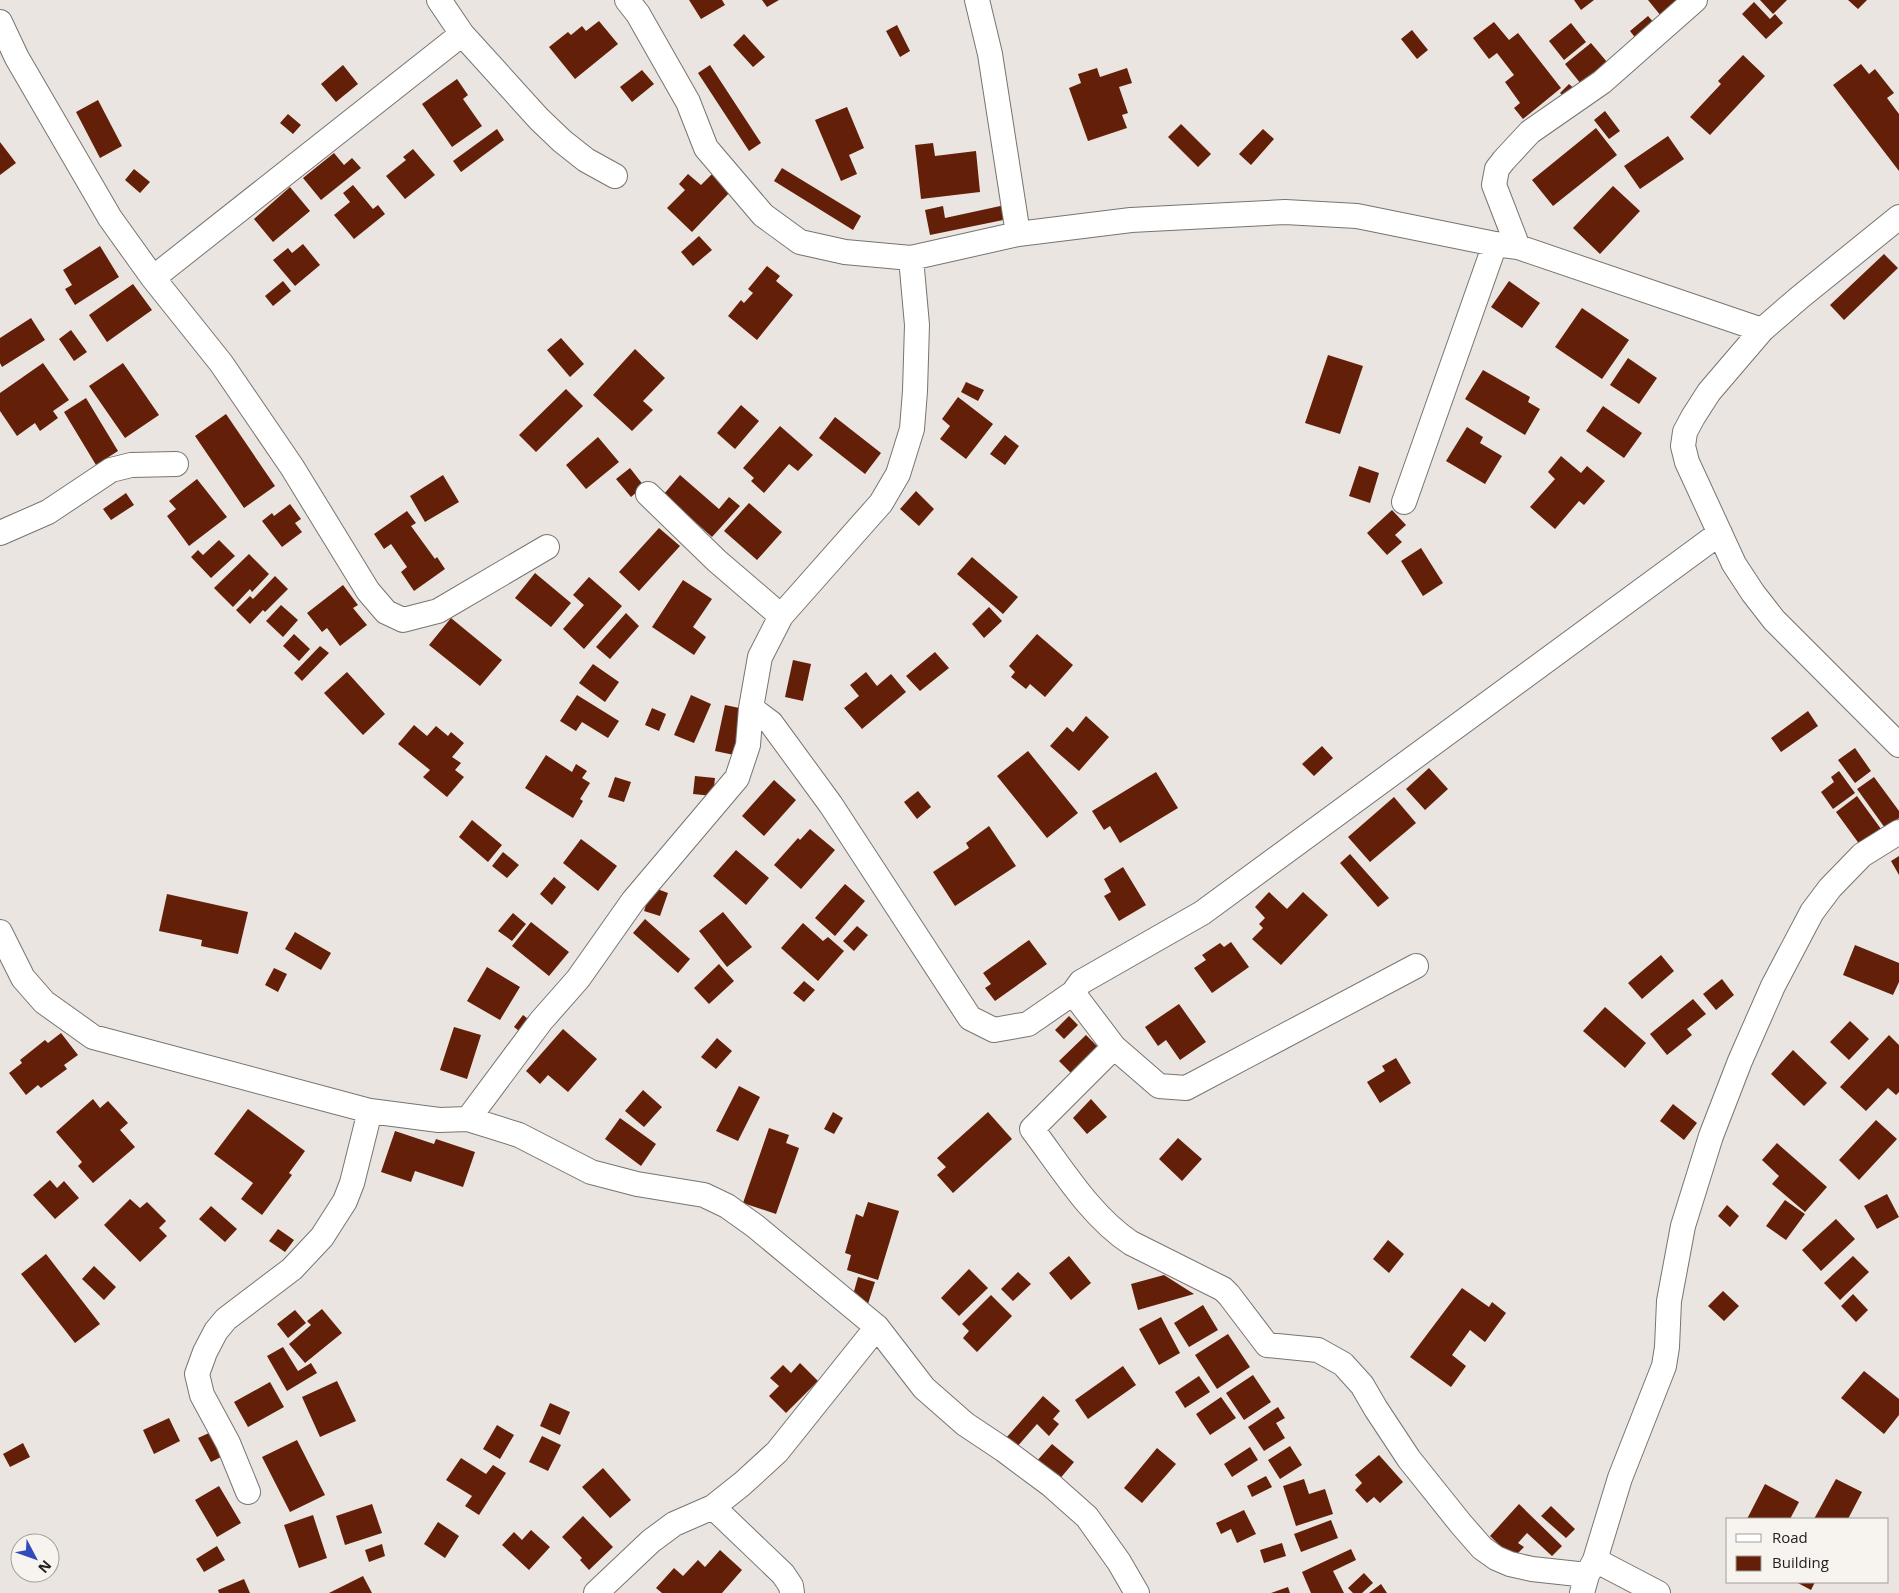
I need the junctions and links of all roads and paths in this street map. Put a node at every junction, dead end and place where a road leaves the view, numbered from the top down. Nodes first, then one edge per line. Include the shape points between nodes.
1 (439, 0) edge
2 (627, 0) edge
3 (977, 0) edge
4 (1695, 0) edge
5 (0, 22) edge
6 (462, 34) junction
7 (8, 62) edge
8 (615, 176) dead end
9 (1899, 217) edge
10 (1018, 234) junction
11 (1507, 246) junction
12 (911, 258) junction
13 (153, 278) junction
14 (1762, 330) junction
15 (176, 464) dead end
16 (648, 494) dead end
17 (1404, 502) dead end
18 (0, 533) edge
19 (1720, 533) junction
20 (546, 547) dead end
21 (781, 616) junction
22 (751, 708) junction
23 (1899, 745) edge
24 (1899, 832) edge
25 (0, 932) edge
26 (1416, 966) dead end
27 (1073, 992) junction
28 (1114, 1048) junction
29 (370, 1111) junction
30 (468, 1120) junction
31 (877, 1327) junction
32 (248, 1492) dead end
33 (713, 1507) junction
34 (1588, 1576) edge
35 (596, 1593) edge
36 (792, 1593) edge
37 (1137, 1593) edge
38 (1658, 1593) edge

1 - 6 street
2 - 12 street via 688,102 706,148 764,215 800,242 844,252
3 - 10 street via 990,54
4 - 11 street via 1602,82 1530,132 1497,169 1494,185
5 - 7 street
6 - 8 street via 562,141 586,160
6 - 13 street
7 - 13 street
9 - 14 street
10 - 11 street via 1131,220 1285,212 1357,216
10 - 12 street
11 - 14 street
11 - 17 street
12 - 21 street via 917,325 915,390 912,429 898,474 881,503
13 - 20 street via 221,363 292,467 368,591 386,612 403,620 438,611
14 - 19 street via 1710,392 1684,432 1687,462
15 - 18 street via 131,465 111,470 48,512
16 - 21 street via 717,561
19 - 23 street via 1734,564 1774,620
19 - 27 street via 1202,913 1080,982
21 - 22 street via 760,657
22 - 27 street via 771,723 830,805 970,1018 994,1030 1028,1024
22 - 30 street via 748,745 737,778 632,901 578,979 541,1021
24 - 34 street via 1862,855 1812,912 1773,986 1740,1061 1711,1136 1683,1226 1669,1301 1664,1366 1620,1478
25 - 29 street via 23,978 44,1002 94,1037
26 - 28 street via 1186,1088 1159,1086
27 - 28 street
28 - 34 street via 1032,1129 1104,1221 1131,1242 1223,1289 1267,1345 1318,1350 1343,1364 1362,1385 1409,1458 1482,1548 1510,1564
29 - 30 street via 439,1120
29 - 32 street via 352,1183 345,1201 322,1237 292,1269 226,1319 216,1331 197,1374 202,1395 228,1443
30 - 31 street via 519,1135 591,1172 636,1184 704,1195 727,1206
31 - 33 street via 777,1452
31 - 37 street via 924,1388 965,1424 1051,1485 1087,1517
33 - 35 street via 674,1524 651,1541
33 - 36 street via 784,1574
34 - 38 street

